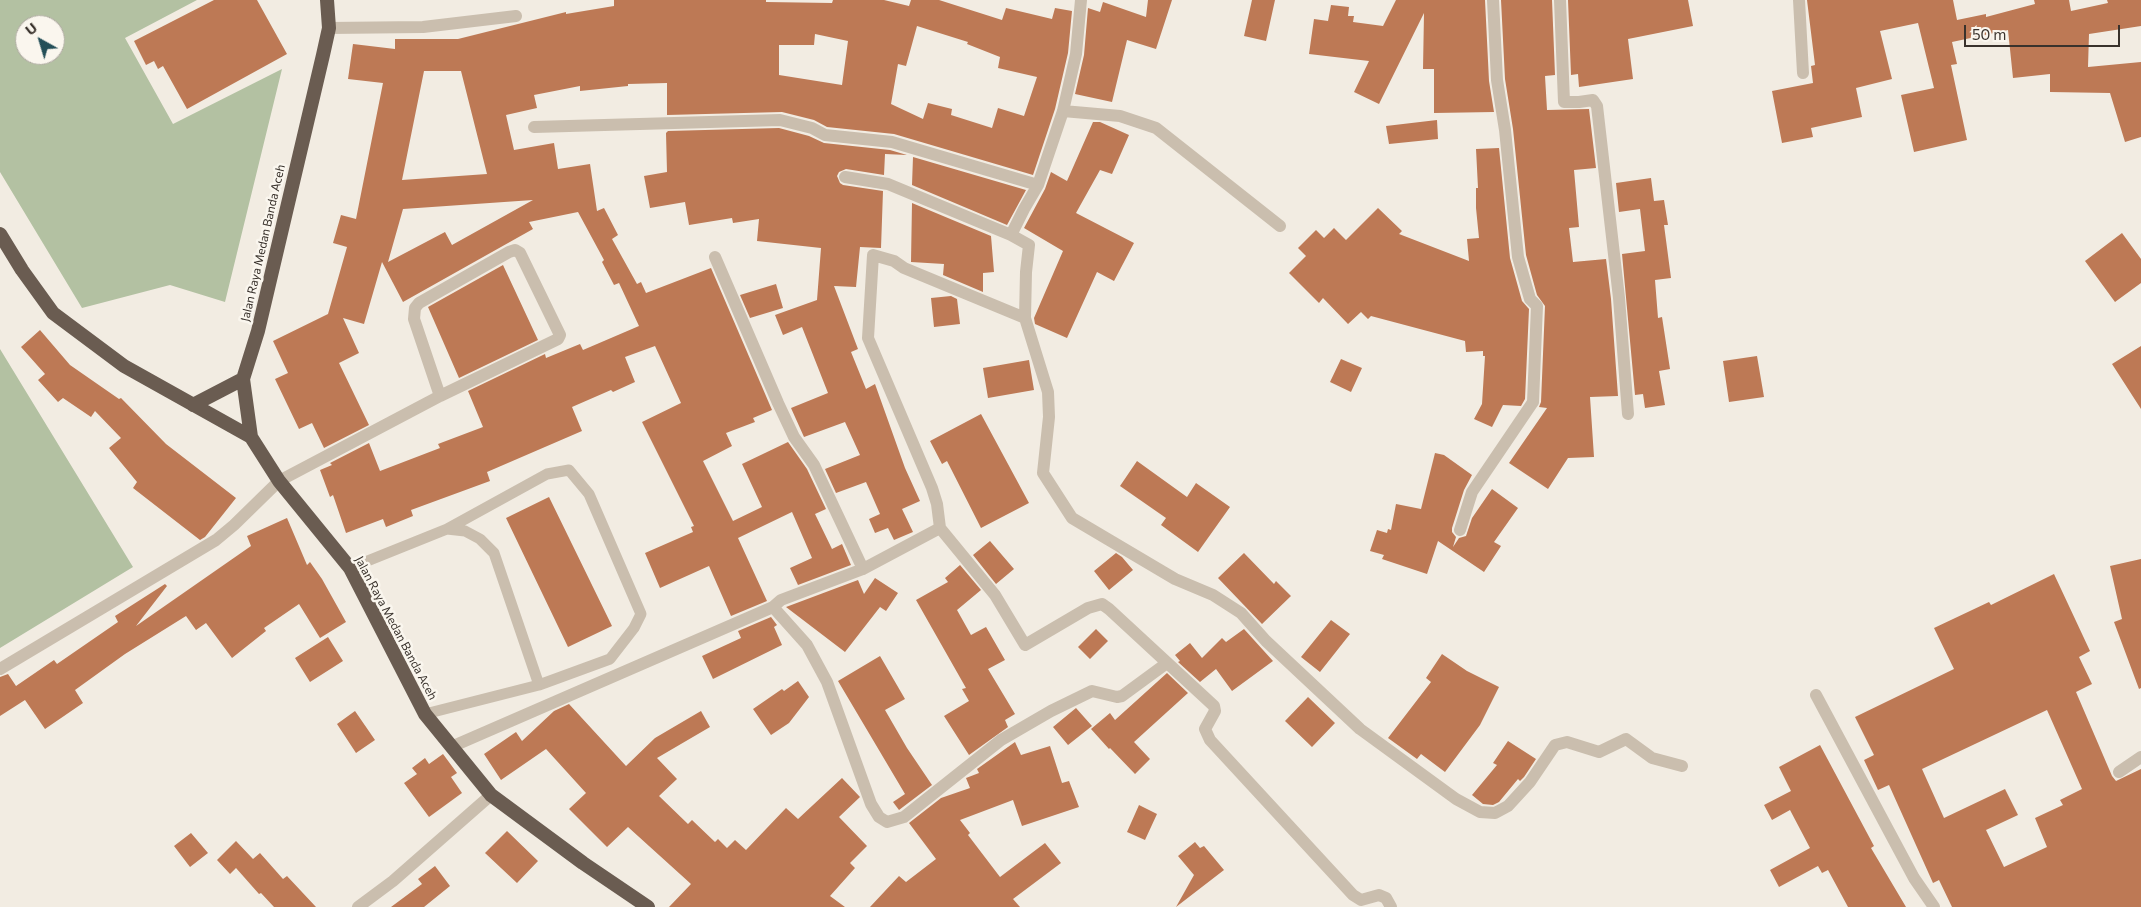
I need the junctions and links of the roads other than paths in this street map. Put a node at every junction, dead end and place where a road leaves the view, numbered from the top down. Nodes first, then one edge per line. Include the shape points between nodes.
1 (327, 0) edge
2 (1080, 0) edge
3 (1493, 0) edge
4 (1560, 0) edge
5 (1799, 0) edge
6 (516, 16) dead end
7 (329, 28) junction
8 (1803, 73) dead end
9 (1063, 112) junction
10 (534, 127) dead end
11 (845, 177) dead end
12 (1038, 185) junction
13 (1280, 226) dead end
14 (0, 234) edge
15 (1011, 235) junction
16 (715, 258) dead end
17 (1024, 318) junction
18 (243, 379) junction
19 (440, 396) junction
20 (193, 405) junction
21 (1628, 414) dead end
22 (250, 437) junction
23 (279, 481) junction
24 (940, 528) junction
25 (448, 529) junction
26 (1460, 530) dead end
27 (350, 568) junction
28 (863, 568) junction
29 (773, 608) junction
30 (1167, 663) junction
31 (0, 669) edge
32 (539, 685) junction
33 (1816, 695) dead end
34 (425, 714) junction
35 (451, 747) junction
36 (2141, 757) edge
37 (1682, 766) dead end
38 (2119, 772) dead end
39 (491, 794) junction
40 (358, 907) edge
41 (648, 907) edge
42 (1391, 907) edge
43 (1934, 907) edge

1 - 7 highway, Jalan Raya Medan Banda Aceh
2 - 9 street via 1076,54
3 - 26 street via 1497,80 1518,257 1530,299 1537,306 1533,402 1472,492
4 - 21 street via 1564,102 1593,100 1597,106 1619,298
5 - 8 street
6 - 7 street via 423,27
7 - 18 highway, Jalan Raya Medan Banda Aceh via 258,331
9 - 12 street
9 - 13 street via 1120,116 1156,128
10 - 12 street via 780,120 825,134 892,142
11 - 15 street via 888,184
12 - 15 street
14 - 20 highway via 54,313 124,366
15 - 17 street via 1029,246
16 - 28 street via 794,437 814,465
17 - 24 street via 894,261 873,255 868,338 932,488
17 - 37 street via 1048,392 1049,417 1043,473 1072,518 1175,579 1213,595 1241,613 1266,641 1360,729 1456,798 1480,812 1495,813 1508,806 1530,782 1554,745 1567,742 1599,752 1626,739 1652,758
18 - 20 highway
18 - 22 highway, Jalan Raya Medan Banda Aceh
19 - 19 street via 414,320 415,308 515,250 520,253 560,337
19 - 23 street
20 - 22 highway
22 - 23 highway, Jalan Raya Medan Banda Aceh
23 - 27 highway, Jalan Raya Medan Banda Aceh
23 - 31 street via 216,540
24 - 28 street
24 - 30 street via 995,594 1025,644 1088,608 1102,604
25 - 27 lane
25 - 32 lane via 465,531 494,552
25 - 32 lane via 548,474 569,470 589,494 641,614 610,660
27 - 34 highway, Jalan Raya Medan Banda Aceh
28 - 29 street via 781,600
29 - 30 street via 807,645 827,682 871,804 879,817 887,822 904,817 1001,740 1051,711 1092,691 1122,696
29 - 35 street
30 - 42 street via 1214,706 1215,712 1205,729 1217,747 1353,894 1361,900 1379,896 1386,898
32 - 34 lane
33 - 43 street via 1914,878
34 - 35 highway, Jalan Raya Medan Banda Aceh
35 - 39 highway, Jalan Raya Medan Banda Aceh
36 - 38 street
39 - 40 street via 393,881
39 - 41 highway, Jalan Raya Medan Banda Aceh

